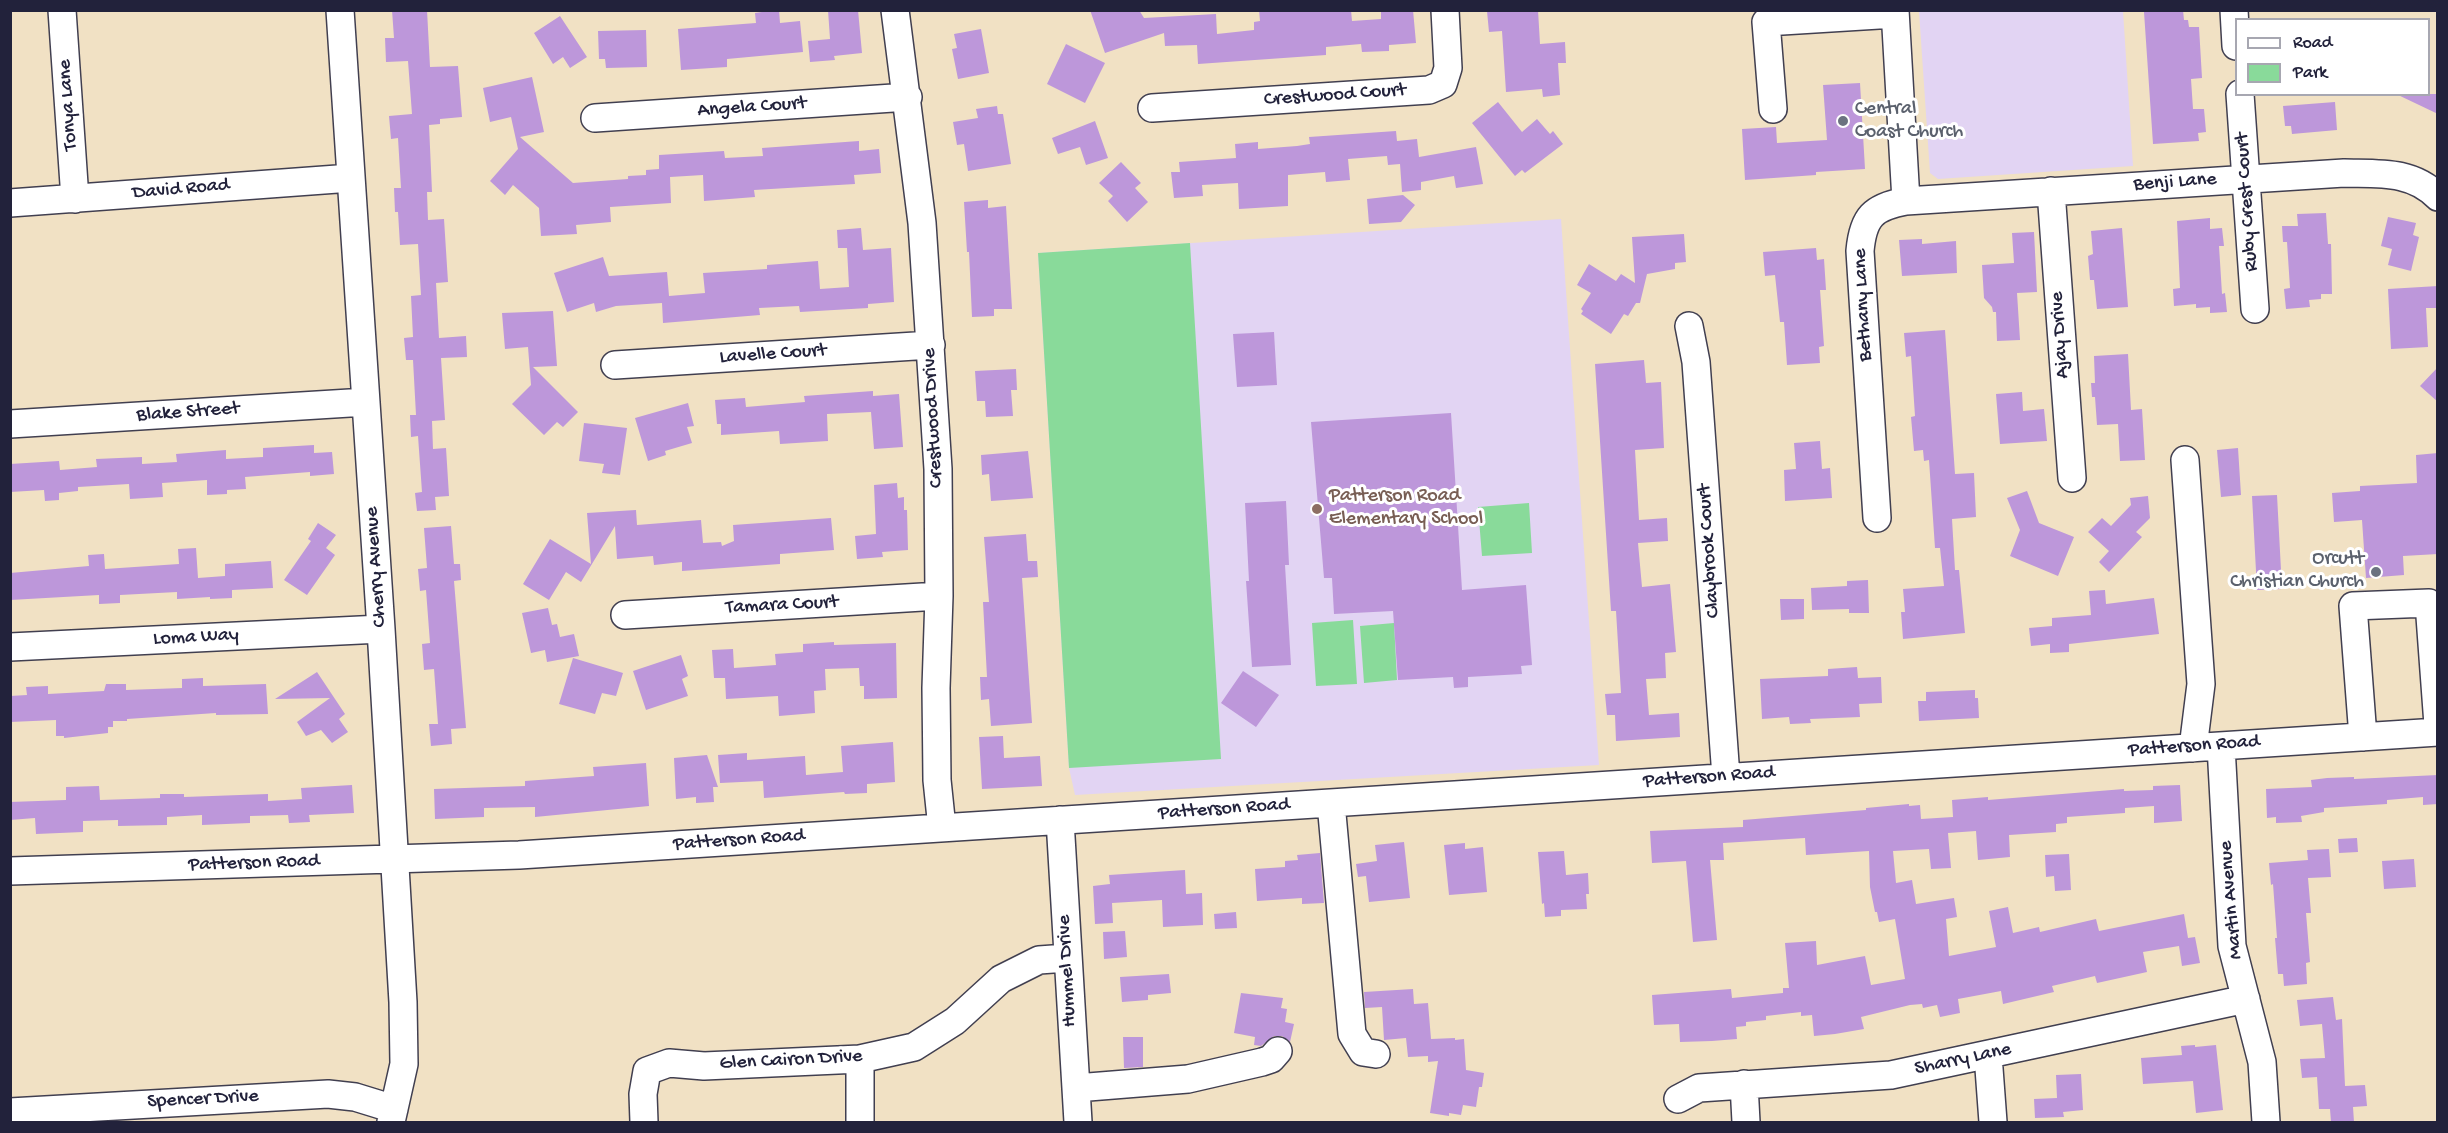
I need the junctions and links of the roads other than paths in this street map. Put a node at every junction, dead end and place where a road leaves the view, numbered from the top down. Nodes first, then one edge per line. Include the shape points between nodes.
1 (62, 10) edge
2 (340, 10) edge
3 (895, 10) edge
4 (1445, 10) edge
5 (2234, 10) edge
6 (1895, 12) edge
7 (2235, 28) edge
8 (2240, 96) edge
9 (908, 97) junction
10 (1152, 108) dead end
11 (1773, 109) dead end
12 (596, 118) dead end
13 (351, 178) junction
14 (2246, 179) junction
15 (2050, 191) junction
16 (2438, 197) edge
17 (75, 199) junction
18 (1906, 201) junction
19 (10, 203) edge
20 (2255, 309) dead end
21 (1689, 326) dead end
22 (931, 345) junction
23 (615, 365) dead end
24 (366, 402) junction
25 (10, 424) edge
26 (2185, 460) dead end
27 (2072, 478) dead end
28 (1877, 518) dead end
29 (939, 596) junction
30 (626, 615) dead end
31 (381, 629) junction
32 (10, 647) edge
33 (2438, 725) edge
34 (2438, 732) edge
35 (2363, 737) junction
36 (2222, 746) junction
37 (2193, 747) junction
38 (1726, 777) junction
39 (1331, 803) junction
40 (1060, 820) junction
41 (942, 828) junction
42 (396, 860) junction
43 (10, 871) edge
44 (1067, 958) junction
45 (2246, 999) junction
46 (1278, 1052) dead end
47 (1376, 1054) dead end
48 (1988, 1055) junction
49 (860, 1059) junction
50 (1744, 1084) junction
51 (1076, 1088) junction
52 (1678, 1100) dead end
53 (10, 1112) edge
54 (393, 1116) edge
55 (644, 1122) edge
56 (861, 1122) edge
57 (1078, 1122) edge
58 (1746, 1122) edge
59 (1993, 1122) edge
60 (2266, 1122) edge

1 - 17 street, Tonya Lane
2 - 13 street, Cherry Avenue
3 - 9 street, Crestwood Drive
4 - 10 street, Crestwood Court via 1448,68 1443,84 1429,90
5 - 7 street
6 - 11 street via 1766,22
6 - 18 street
8 - 14 street, Ruby Crest Court
9 - 12 street, Angela Court
9 - 22 street, Crestwood Drive
13 - 17 street, David Road
13 - 24 street, Cherry Avenue
14 - 15 street, Benji Lane
14 - 16 street, Benji Lane via 2398,174
14 - 20 street, Ruby Crest Court
15 - 18 street, Benji Lane
15 - 27 street, Ajay Drive
17 - 19 street, David Road
18 - 28 street, Bethany Lane via 1884,205 1870,216 1862,232 1860,251
21 - 38 street, Claybrook Court via 1696,362
22 - 23 street, Lavelle Court
22 - 29 street, Crestwood Drive via 938,469
24 - 25 street, Blake Street
24 - 31 street, Cherry Avenue
26 - 37 street via 2200,684
29 - 30 street, Tamara Court
29 - 41 street, Crestwood Drive via 937,780
31 - 32 street, Loma Way
31 - 42 street, Cherry Avenue
33 - 35 street via 2429,603 2353,606
34 - 35 street, Patterson Road
35 - 36 street, Patterson Road
36 - 37 street, Patterson Road
36 - 45 street, Martin Avenue via 2232,946
37 - 38 street, Patterson Road
38 - 39 street, Patterson Road
39 - 40 street, Patterson Road
39 - 47 street via 1352,1034 1363,1052
40 - 41 street, Patterson Road
40 - 44 street, Hummel Drive
41 - 42 street, Patterson Road
42 - 43 street, Patterson Road
42 - 54 street, Cherry Avenue via 404,1064
44 - 49 street, Glen Cairon Drive via 1039,960 1001,979 955,1021 914,1047
44 - 51 street, Hummel Drive
45 - 48 street, Sharry Lane
45 - 60 street, Martin Avenue via 2262,1062
46 - 51 street via 1262,1062 1188,1079
48 - 50 street, Sharry Lane via 1891,1075
48 - 59 street
49 - 55 street, Glen Cairon Drive via 704,1066 669,1063 647,1071
49 - 56 street
50 - 52 street, Sharry Lane via 1700,1088
50 - 58 street
51 - 57 street, Hummel Drive
53 - 54 street, Spencer Drive via 328,1094 355,1097

